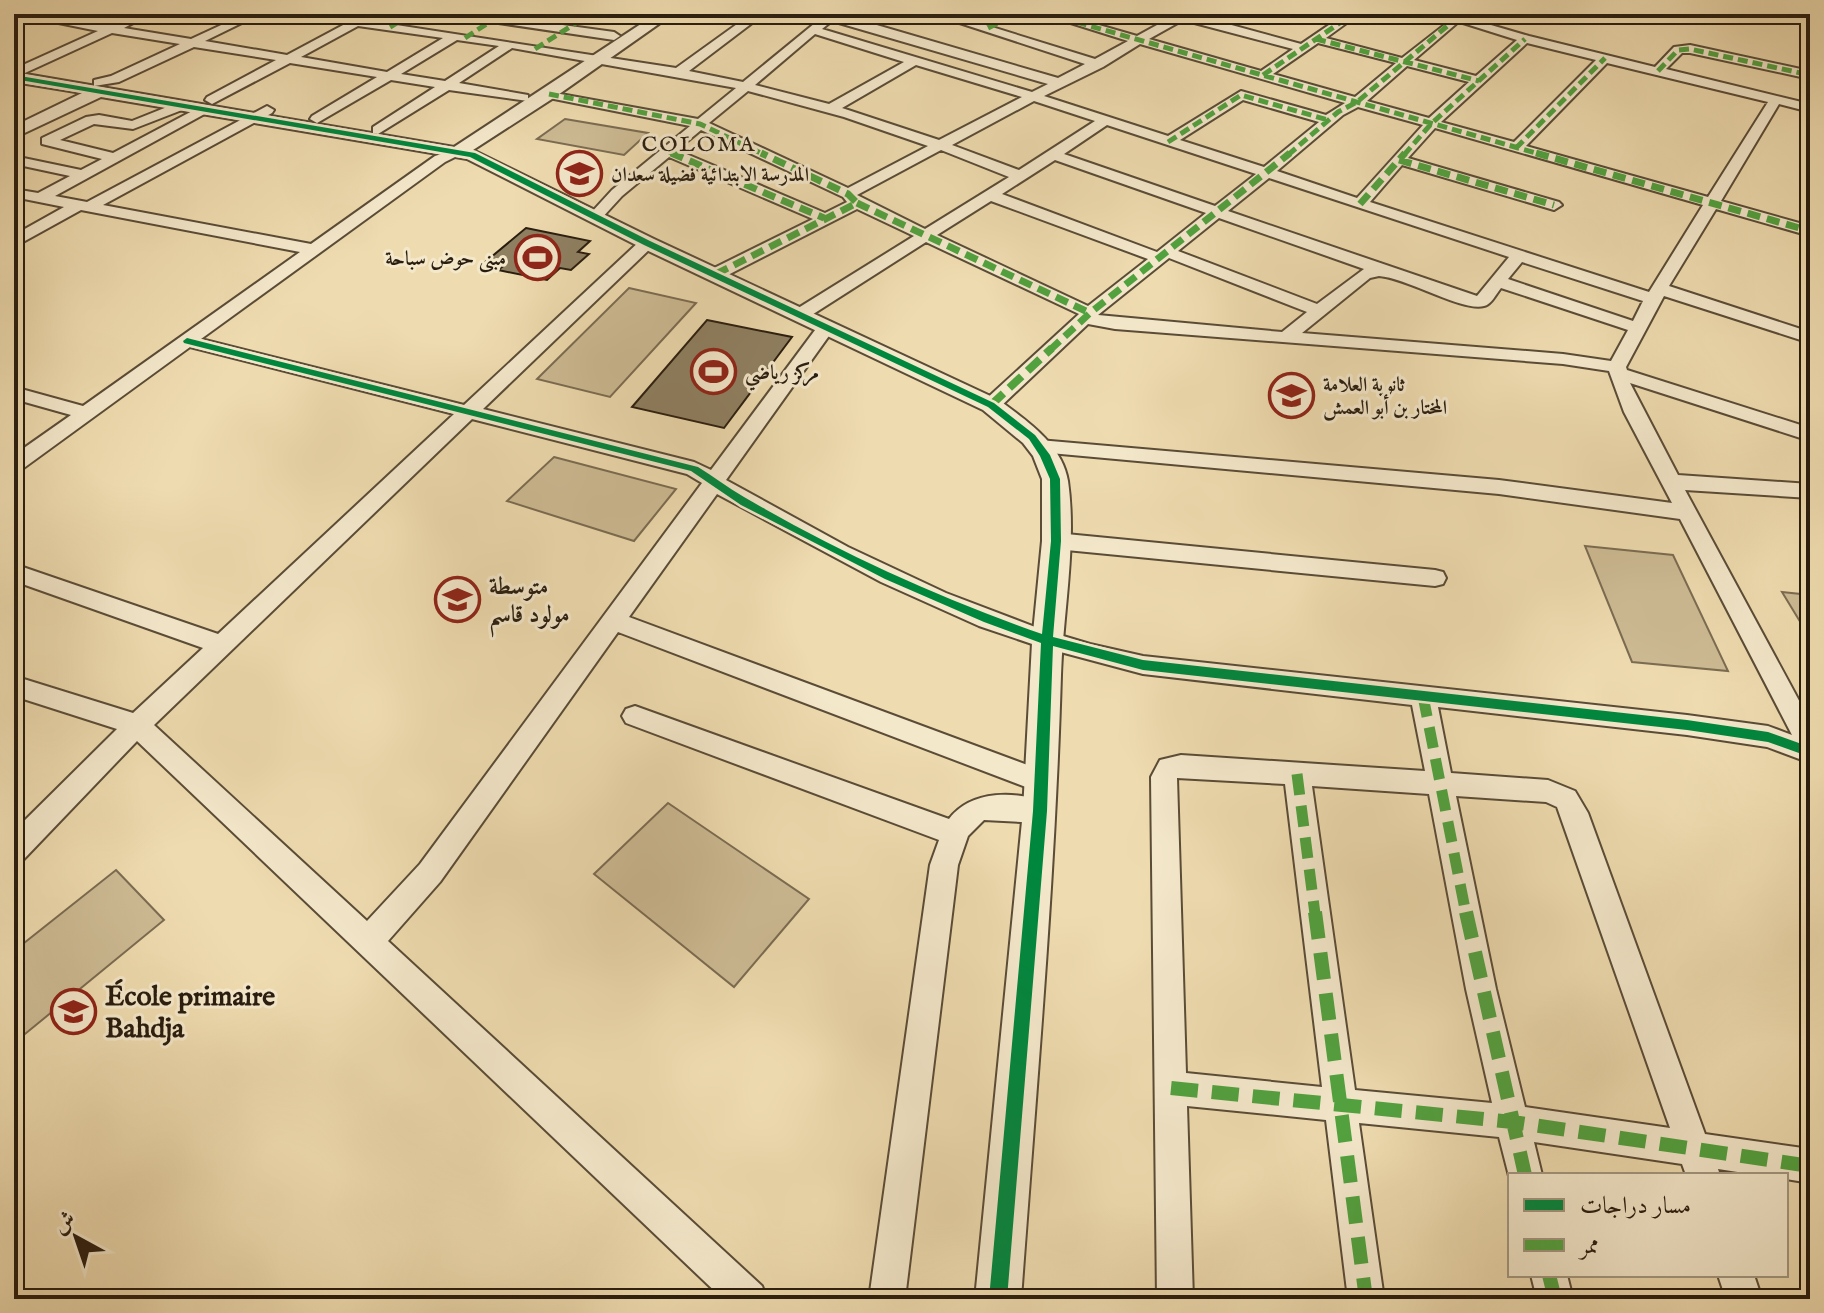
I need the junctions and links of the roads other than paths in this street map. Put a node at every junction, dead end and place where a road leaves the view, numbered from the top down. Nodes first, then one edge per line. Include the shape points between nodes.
1 (20, 14) edge
2 (144, 14) edge
3 (254, 14) edge
4 (302, 14) edge
5 (412, 14) edge
6 (458, 14) edge
7 (590, 14) edge
8 (648, 14) edge
9 (666, 14) edge
10 (758, 14) edge
11 (938, 14) edge
12 (1016, 14) edge
13 (1048, 14) edge
14 (1152, 14) edge
15 (1353, 14) edge
16 (1783, 14) edge
17 (41, 15) edge
18 (832, 15) edge
19 (329, 16) edge
20 (1180, 17) edge
21 (1461, 17) edge
22 (1809, 17) edge
23 (494, 19) junction
24 (357, 22) junction
25 (14, 26) edge
26 (390, 27) junction
27 (988, 28) junction
28 (110, 29) junction
29 (566, 29) junction
30 (813, 30) junction
31 (614, 36) junction
32 (459, 38) junction
33 (1316, 39) junction
34 (1525, 39) junction
35 (1138, 40) junction
36 (192, 43) junction
37 (509, 45) junction
38 (1303, 48) junction
39 (535, 49) junction
40 (592, 58) junction
41 (1605, 58) junction
42 (289, 60) junction
43 (916, 60) junction
44 (1403, 61) junction
45 (1099, 64) junction
46 (17, 71) edge
47 (1658, 71) junction
48 (678, 73) junction
49 (390, 75) junction
50 (1263, 75) junction
51 (1810, 75) edge
52 (1479, 81) junction
53 (1060, 83) junction
54 (449, 85) junction
55 (101, 86) junction
56 (746, 86) junction
57 (549, 94) junction
58 (1031, 96) junction
59 (523, 98) junction
60 (1776, 99) junction
61 (1357, 102) junction
62 (208, 106) junction
63 (177, 107) junction
64 (1810, 108) edge
65 (267, 110) junction
66 (829, 110) junction
67 (249, 119) junction
68 (317, 119) junction
69 (1328, 120) junction
70 (1105, 121) junction
71 (14, 123) edge
72 (700, 124) junction
73 (1431, 124) junction
74 (378, 130) junction
75 (14, 133) edge
76 (1168, 142) junction
77 (942, 144) junction
78 (1516, 148) junction
79 (667, 151) junction
80 (455, 152) junction
81 (1052, 154) junction
82 (115, 158) junction
83 (14, 160) edge
84 (1399, 160) junction
85 (1265, 174) junction
86 (84, 175) junction
87 (1020, 176) junction
88 (14, 193) edge
89 (990, 195) junction
90 (40, 198) junction
91 (853, 198) junction
92 (1711, 202) junction
93 (1360, 204) junction
94 (1554, 205) dead end
95 (82, 207) junction
96 (1218, 212) junction
97 (595, 217) junction
98 (824, 218) junction
99 (1810, 231) edge
100 (926, 235) junction
101 (14, 242) edge
102 (647, 243) junction
103 (317, 250) junction
104 (1163, 255) junction
105 (1519, 255) junction
106 (1384, 271) junction
107 (716, 274) junction
108 (1499, 282) junction
109 (1657, 294) junction
110 (1319, 311) junction
111 (1088, 315) junction
112 (814, 320) junction
113 (1638, 328) junction
114 (1810, 338) edge
115 (1284, 339) junction
116 (187, 341) junction
117 (1618, 370) junction
118 (14, 393) edge
119 (991, 405) junction
120 (468, 411) junction
121 (85, 413) junction
122 (1810, 435) edge
123 (1039, 446) junction
124 (14, 465) edge
125 (716, 482) junction
126 (1674, 482) junction
127 (1810, 491) edge
128 (1690, 513) junction
129 (1056, 541) junction
130 (14, 572) edge
131 (1435, 578) dead end
132 (614, 621) junction
133 (1047, 643) junction
134 (223, 645) junction
135 (14, 686) edge
136 (1423, 696) junction
137 (635, 716) dead end
138 (137, 725) junction
139 (1810, 745) edge
140 (1810, 752) edge
141 (1297, 774) junction
142 (1441, 785) junction
143 (1040, 796) junction
144 (953, 833) junction
145 (14, 850) edge
146 (369, 940) junction
147 (1171, 1088) junction
148 (1341, 1107) junction
149 (1513, 1122) junction
150 (1699, 1162) edge
151 (1810, 1166) edge
152 (1525, 1173) edge
153 (1550, 1277) edge
154 (1737, 1277) edge
155 (749, 1299) edge
156 (887, 1299) edge
157 (998, 1299) edge
158 (1175, 1299) edge
159 (1366, 1299) edge
160 (1555, 1299) edge
161 (1744, 1299) edge

1 - 17 street
2 - 28 street
3 - 36 street
4 - 19 street
5 - 26 street
6 - 23 street
7 - 29 street
8 - 31 street
9 - 40 street
10 - 48 street
11 - 27 street
12 - 27 street
13 - 35 street
14 - 20 street
15 - 33 street
16 - 22 main road
17 - 25 street
17 - 28 street
18 - 30 street
18 - 53 street
19 - 24 street
20 - 35 street
20 - 38 street
21 - 34 street
21 - 44 street
23 - 29 street
23 - 32 street
24 - 26 street
24 - 42 street
26 - 32 street
27 - 45 street
28 - 36 street
28 - 46 street
29 - 31 street
29 - 39 street
30 - 43 street
30 - 56 street
31 - 40 street
32 - 37 street
32 - 49 street
33 - 38 street
33 - 44 street
34 - 41 street
34 - 52 street
35 - 45 street
35 - 50 street
36 - 42 street
36 - 55 street
37 - 39 street
37 - 54 street
38 - 50 street
39 - 40 street
40 - 48 street
40 - 57 street
40 - 59 street
41 - 47 street
41 - 78 street
42 - 49 street
42 - 62 street
43 - 58 street
43 - 66 street
44 - 52 street
44 - 61 street
45 - 53 street
46 - 55 street
47 - 51 street via 1684,48
47 - 60 street
48 - 56 street
49 - 54 street
49 - 68 street
50 - 61 street
52 - 73 street
53 - 58 street
54 - 59 street
54 - 74 street
55 - 62 street
55 - 63 street
55 - 71 street
55 - 75 street
56 - 66 street
56 - 72 street
57 - 72 street
57 - 80 street
58 - 70 street
58 - 77 street
59 - 80 street
60 - 64 street
60 - 92 street
61 - 69 street
61 - 73 street
62 - 63 street
62 - 65 street
62 - 67 street
62 - 82 street
63 - 82 street via 133,125 91,120 47,141
65 - 67 street
65 - 68 street
66 - 77 street
67 - 80 street
67 - 95 street
68 - 74 street
69 - 76 street via 1241,95
69 - 85 street
70 - 76 street
70 - 81 street
72 - 79 street
72 - 91 street
73 - 78 street
73 - 84 street
74 - 80 street
76 - 85 street
77 - 87 street
77 - 91 street
78 - 92 street
79 - 97 street
79 - 98 street
80 - 97 street
80 - 103 street
81 - 87 street
81 - 96 street
82 - 86 street
83 - 86 street
84 - 93 street
84 - 94 street
85 - 93 street
85 - 96 street
86 - 90 street
87 - 89 street
88 - 90 street
89 - 100 street
89 - 104 street
90 - 95 street
91 - 98 street
91 - 100 street
92 - 99 street
92 - 109 street
93 - 105 street
95 - 101 street
95 - 103 street
96 - 104 street
96 - 106 street
97 - 102 street
98 - 107 street
100 - 111 street
100 - 112 street
102 - 107 street
102 - 120 street
103 - 116 street
104 - 110 street
104 - 111 street
105 - 108 street
105 - 109 street
106 - 108 street via 1481,302
106 - 110 street via 1365,274
107 - 112 street
108 - 113 street
109 - 113 street
109 - 114 street
110 - 115 street
111 - 115 street via 1115,324
111 - 119 street
112 - 119 street
112 - 125 street
113 - 117 street
115 - 117 street via 1563,359
116 - 120 street
116 - 121 street
117 - 122 street
117 - 126 street via 1634,412
118 - 121 street
119 - 123 street
120 - 125 street via 665,460
120 - 134 street
121 - 124 street
123 - 128 street via 1499,487
123 - 129 street via 1055,479
125 - 132 street
125 - 133 street via 948,605
126 - 127 street
126 - 128 street
128 - 139 street
129 - 131 street
129 - 133 street
130 - 134 street
132 - 143 street
132 - 146 street via 424,881
133 - 136 street via 1143,665
133 - 143 street
134 - 138 street
135 - 138 street
136 - 140 street via 1741,733
136 - 142 street
137 - 144 street
138 - 145 street
138 - 146 street
141 - 142 street
141 - 147 street via 1181,766 1169,768 1164,777
141 - 148 street
142 - 149 street
142 - 150 street via 1548,791 1566,799
143 - 144 street via 983,807 966,815
143 - 157 street
144 - 156 street via 944,865
146 - 155 street
147 - 148 street
147 - 158 street
148 - 149 street
148 - 159 street
149 - 150 street
149 - 152 street
150 - 151 street
153 - 160 street
154 - 161 street

